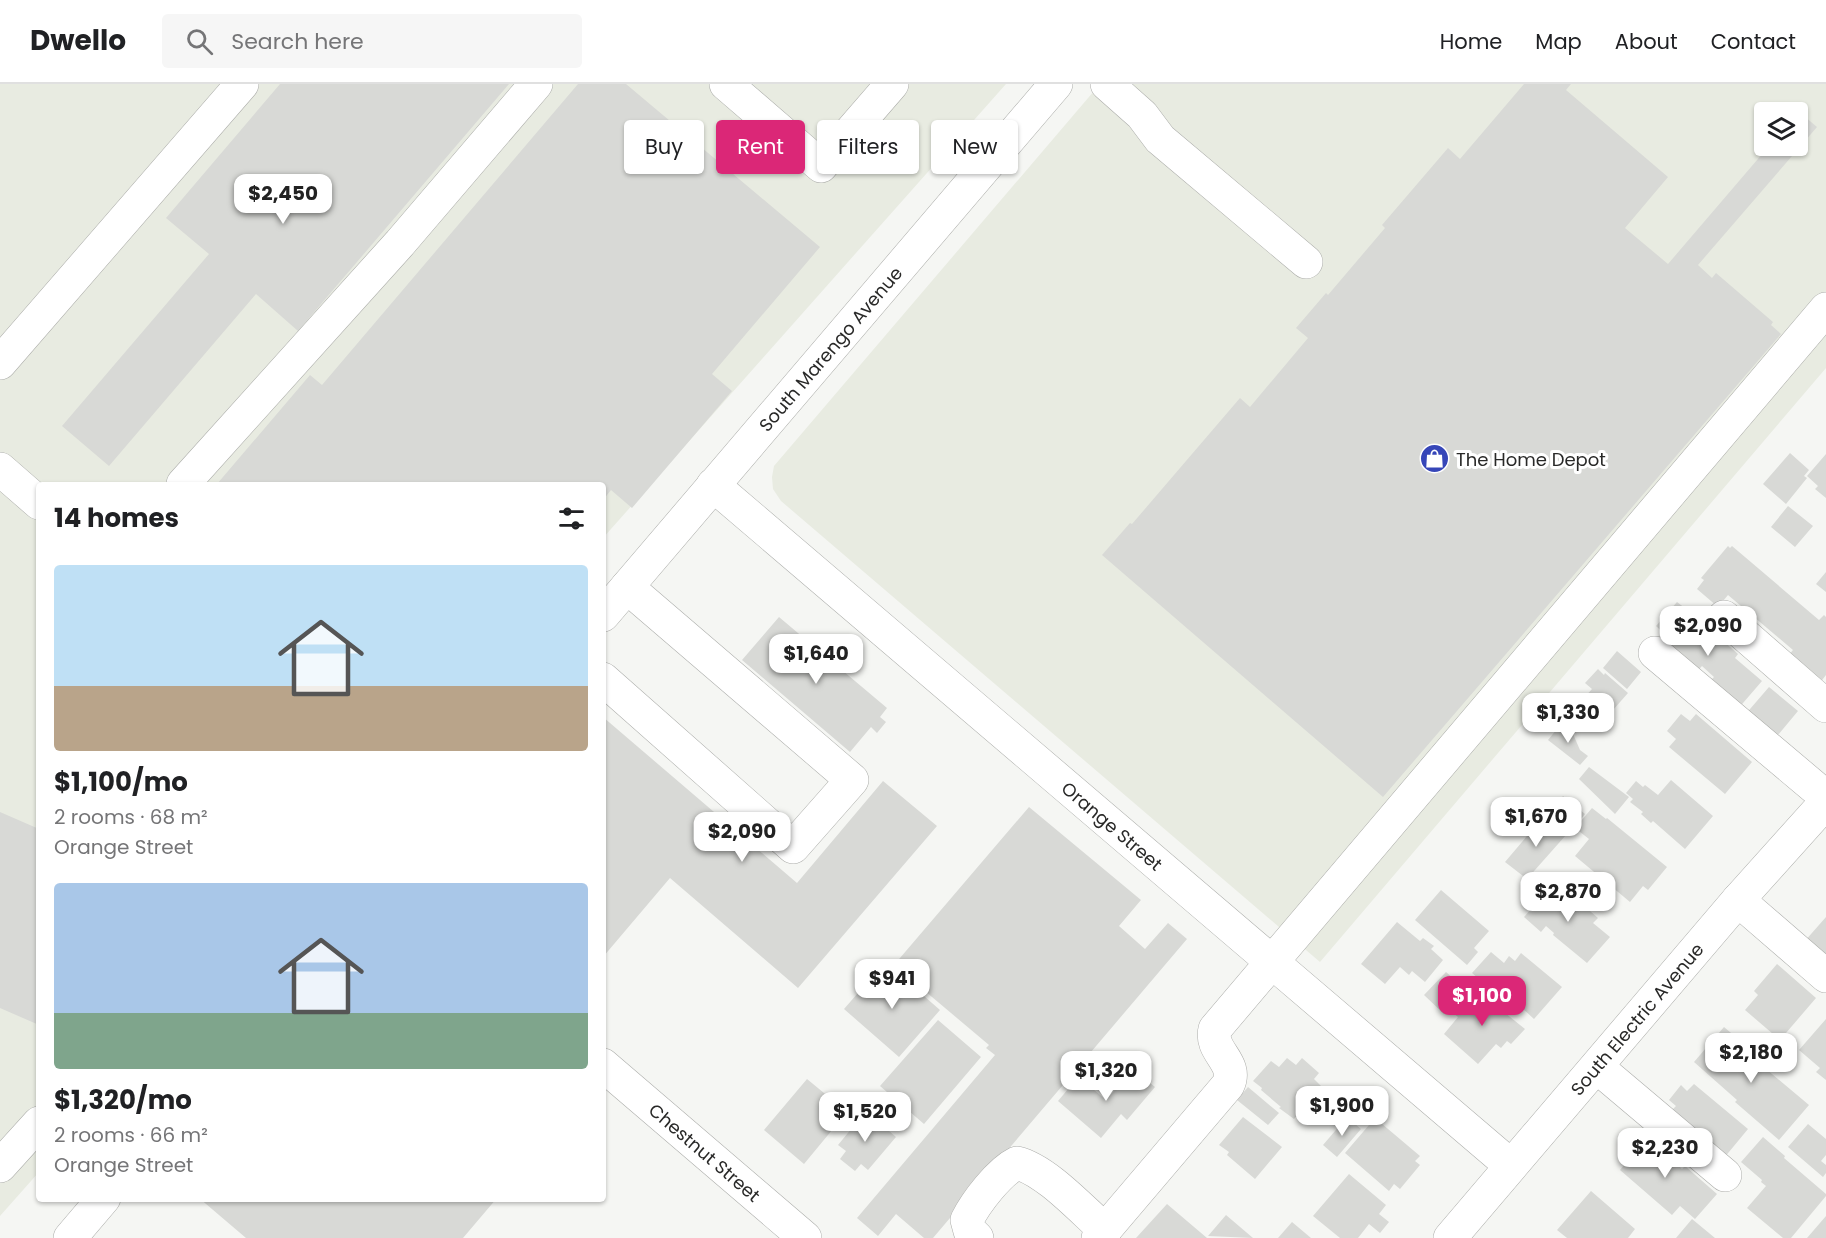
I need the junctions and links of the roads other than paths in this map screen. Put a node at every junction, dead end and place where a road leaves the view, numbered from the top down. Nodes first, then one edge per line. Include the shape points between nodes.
1 (242, 84) edge
2 (536, 84) edge
3 (726, 84) edge
4 (892, 84) edge
5 (1056, 84) edge
6 (1107, 84) edge
7 (1306, 262) dead end
8 (1826, 309) edge
9 (0, 363) edge
10 (0, 469) edge
11 (185, 482) edge
12 (714, 485) junction
13 (36, 500) edge
14 (627, 587) junction
15 (606, 612) edge
16 (1724, 617) dead end
17 (1655, 652) dead end
18 (606, 682) edge
19 (1826, 706) edge
20 (1826, 799) edge
21 (1738, 900) junction
22 (1272, 963) junction
23 (1826, 976) edge
24 (1597, 1067) junction
25 (606, 1068) edge
26 (36, 1126) edge
27 (1510, 1165) junction
28 (0, 1166) edge
29 (1725, 1175) dead end
30 (101, 1202) edge
31 (1102, 1234) edge
32 (70, 1238) edge
33 (805, 1238) edge
34 (977, 1238) edge
35 (1450, 1238) edge

1 - 9 street
2 - 11 street via 392,252
3 - 4 street via 821,166
5 - 12 street, South Marengo Avenue
6 - 7 street via 1142,115 1160,139
8 - 22 street
10 - 13 street
12 - 14 street, South Marengo Avenue
12 - 22 street, Orange Street
14 - 15 street, South Marengo Avenue
14 - 18 street via 852,780 793,847
16 - 19 street
17 - 20 street
20 - 21 street, South Electric Avenue
21 - 23 street
21 - 24 street, South Electric Avenue
22 - 27 street, Orange Street
22 - 31 street via 1215,1029 1215,1046 1231,1068 1228,1085
24 - 27 street, South Electric Avenue
24 - 29 street
25 - 33 street, Chestnut Street
26 - 28 street
27 - 35 street, South Electric Avenue
30 - 32 street
31 - 34 street via 1042,1175 1017,1163 1007,1168 971,1211 967,1220

